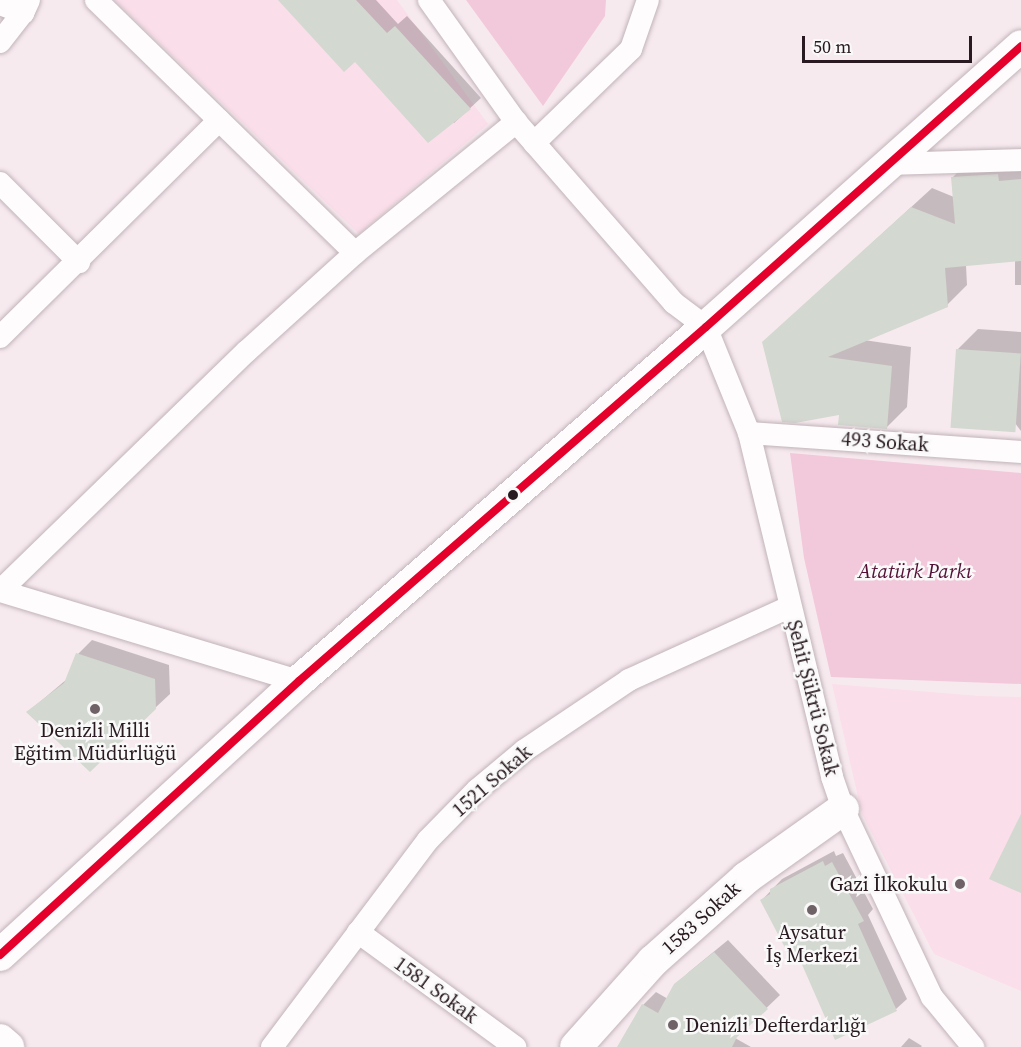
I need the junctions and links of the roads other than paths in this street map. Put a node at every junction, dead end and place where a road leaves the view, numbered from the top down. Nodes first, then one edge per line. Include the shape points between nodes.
1 (96, 0) edge
2 (429, 0) edge
3 (648, 0) edge
4 (0, 4) edge
5 (26, 6) edge
6 (0, 42) edge
7 (1021, 46) edge
8 (219, 120) junction
9 (516, 122) junction
10 (534, 143) junction
11 (1021, 160) edge
12 (889, 164) junction
13 (0, 183) edge
14 (355, 253) junction
15 (79, 262) junction
16 (706, 327) junction
17 (0, 337) edge
18 (749, 433) junction
19 (1021, 452) edge
20 (0, 591) edge
21 (789, 607) junction
22 (298, 681) junction
23 (843, 809) junction
24 (358, 932) junction
25 (0, 955) edge
26 (0, 1040) edge
27 (8, 1047) edge
28 (272, 1047) edge
29 (515, 1047) edge
30 (576, 1047) edge
31 (973, 1047) edge

1 - 8 street
2 - 9 street
3 - 10 street via 631,49
4 - 5 street
5 - 6 street
7 - 12 main road
8 - 14 street
8 - 15 street
9 - 10 street
9 - 14 street
10 - 16 street via 674,303
11 - 12 street
12 - 16 main road
13 - 15 street
14 - 20 street
15 - 17 street
16 - 18 street, Şehit Şükrü Sokak
16 - 22 main road
18 - 19 street, 493 Sokak
18 - 21 street, Şehit Şükrü Sokak
20 - 22 street
21 - 23 street, Şehit Şükrü Sokak
21 - 24 street, 1521 Sokak via 629,680 525,750 477,790 428,840
22 - 25 main road
23 - 30 main road, 1583 Sokak via 746,878 661,954
23 - 31 street, Şehit Şükrü Sokak via 932,997
24 - 28 street, 1521 Sokak
24 - 29 street, 1581 Sokak
26 - 27 main road

